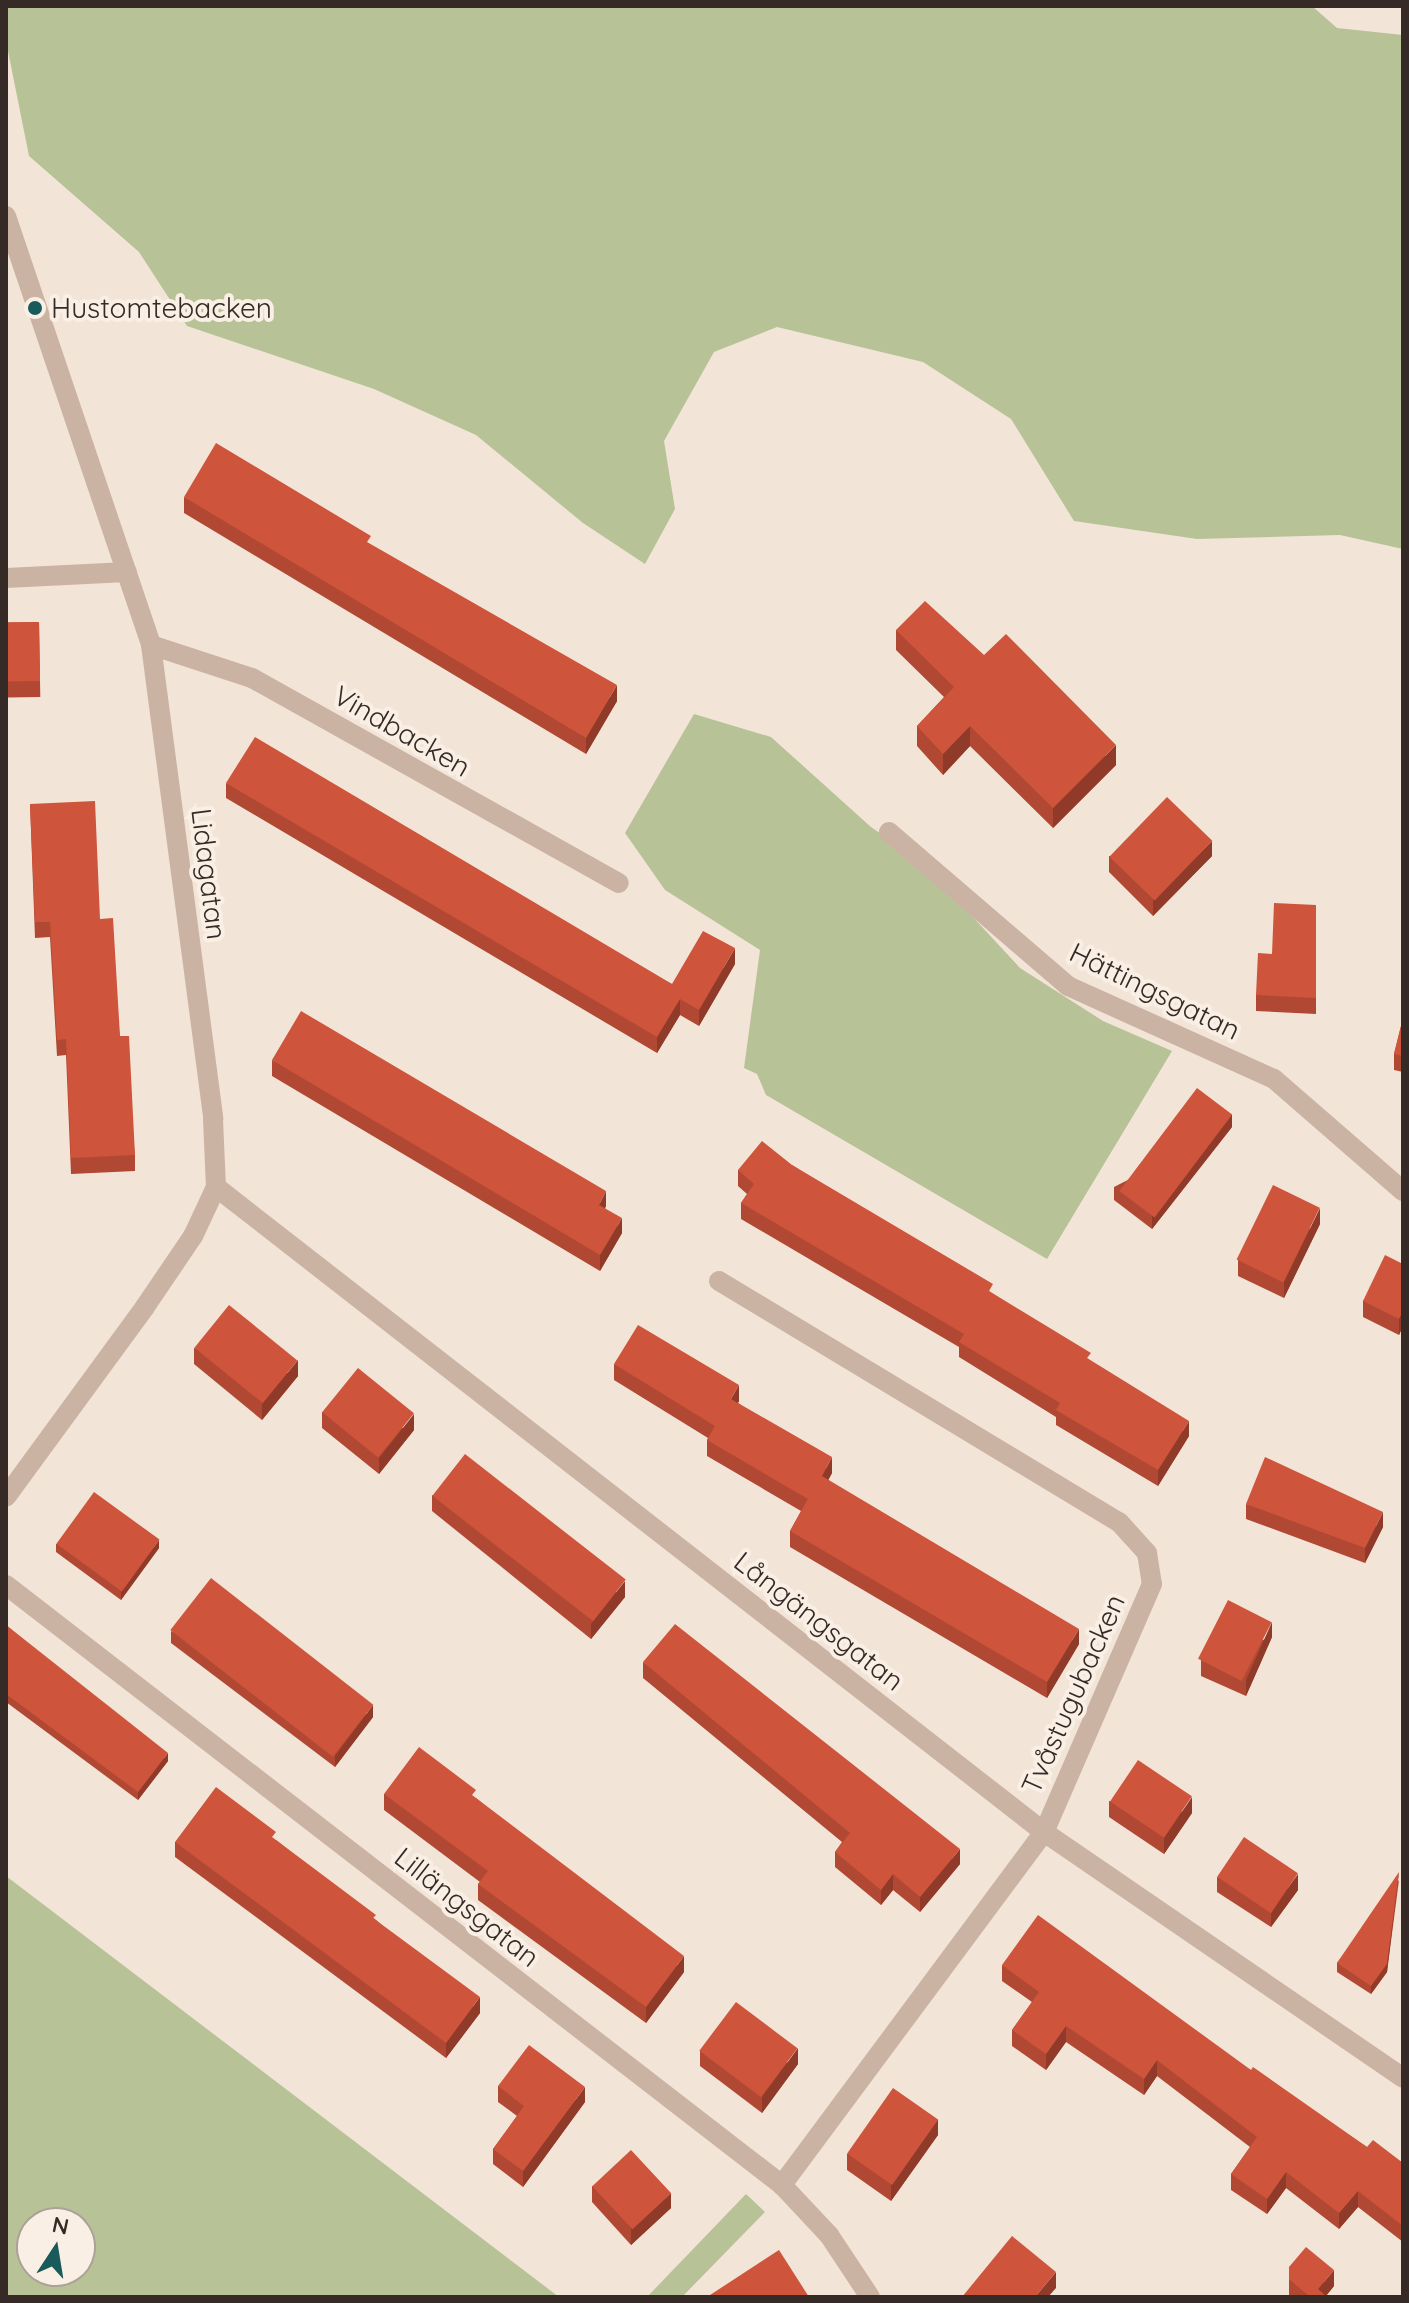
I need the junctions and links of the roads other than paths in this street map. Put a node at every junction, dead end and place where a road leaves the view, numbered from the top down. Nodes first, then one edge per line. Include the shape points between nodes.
1 (6, 216) edge
2 (127, 572) junction
3 (6, 578) edge
4 (151, 645) junction
5 (889, 832) dead end
6 (619, 883) dead end
7 (216, 1187) junction
8 (1403, 1191) edge
9 (719, 1281) dead end
10 (6, 1497) edge
11 (6, 1585) edge
12 (1044, 1832) junction
13 (1403, 2078) edge
14 (782, 2185) junction
15 (870, 2297) edge

1 - 2 street, Lidagatan
2 - 3 street
2 - 4 street, Lidagatan
4 - 6 street, Vindbacken via 252,678
4 - 7 street, Lidagatan via 213,1119
5 - 8 street, Hättingsgatan via 1068,986 1274,1079
7 - 10 street, Lidagatan via 193,1236 145,1307
7 - 12 street, Långängsgatan
9 - 12 street, Tvåstugubacken via 1119,1522 1147,1553 1152,1584
11 - 14 street, Lillängsgatan
12 - 13 street, Långängsgatan
12 - 14 street, Tvåstugubacken
14 - 15 street, Lillängsgatan via 829,2235

